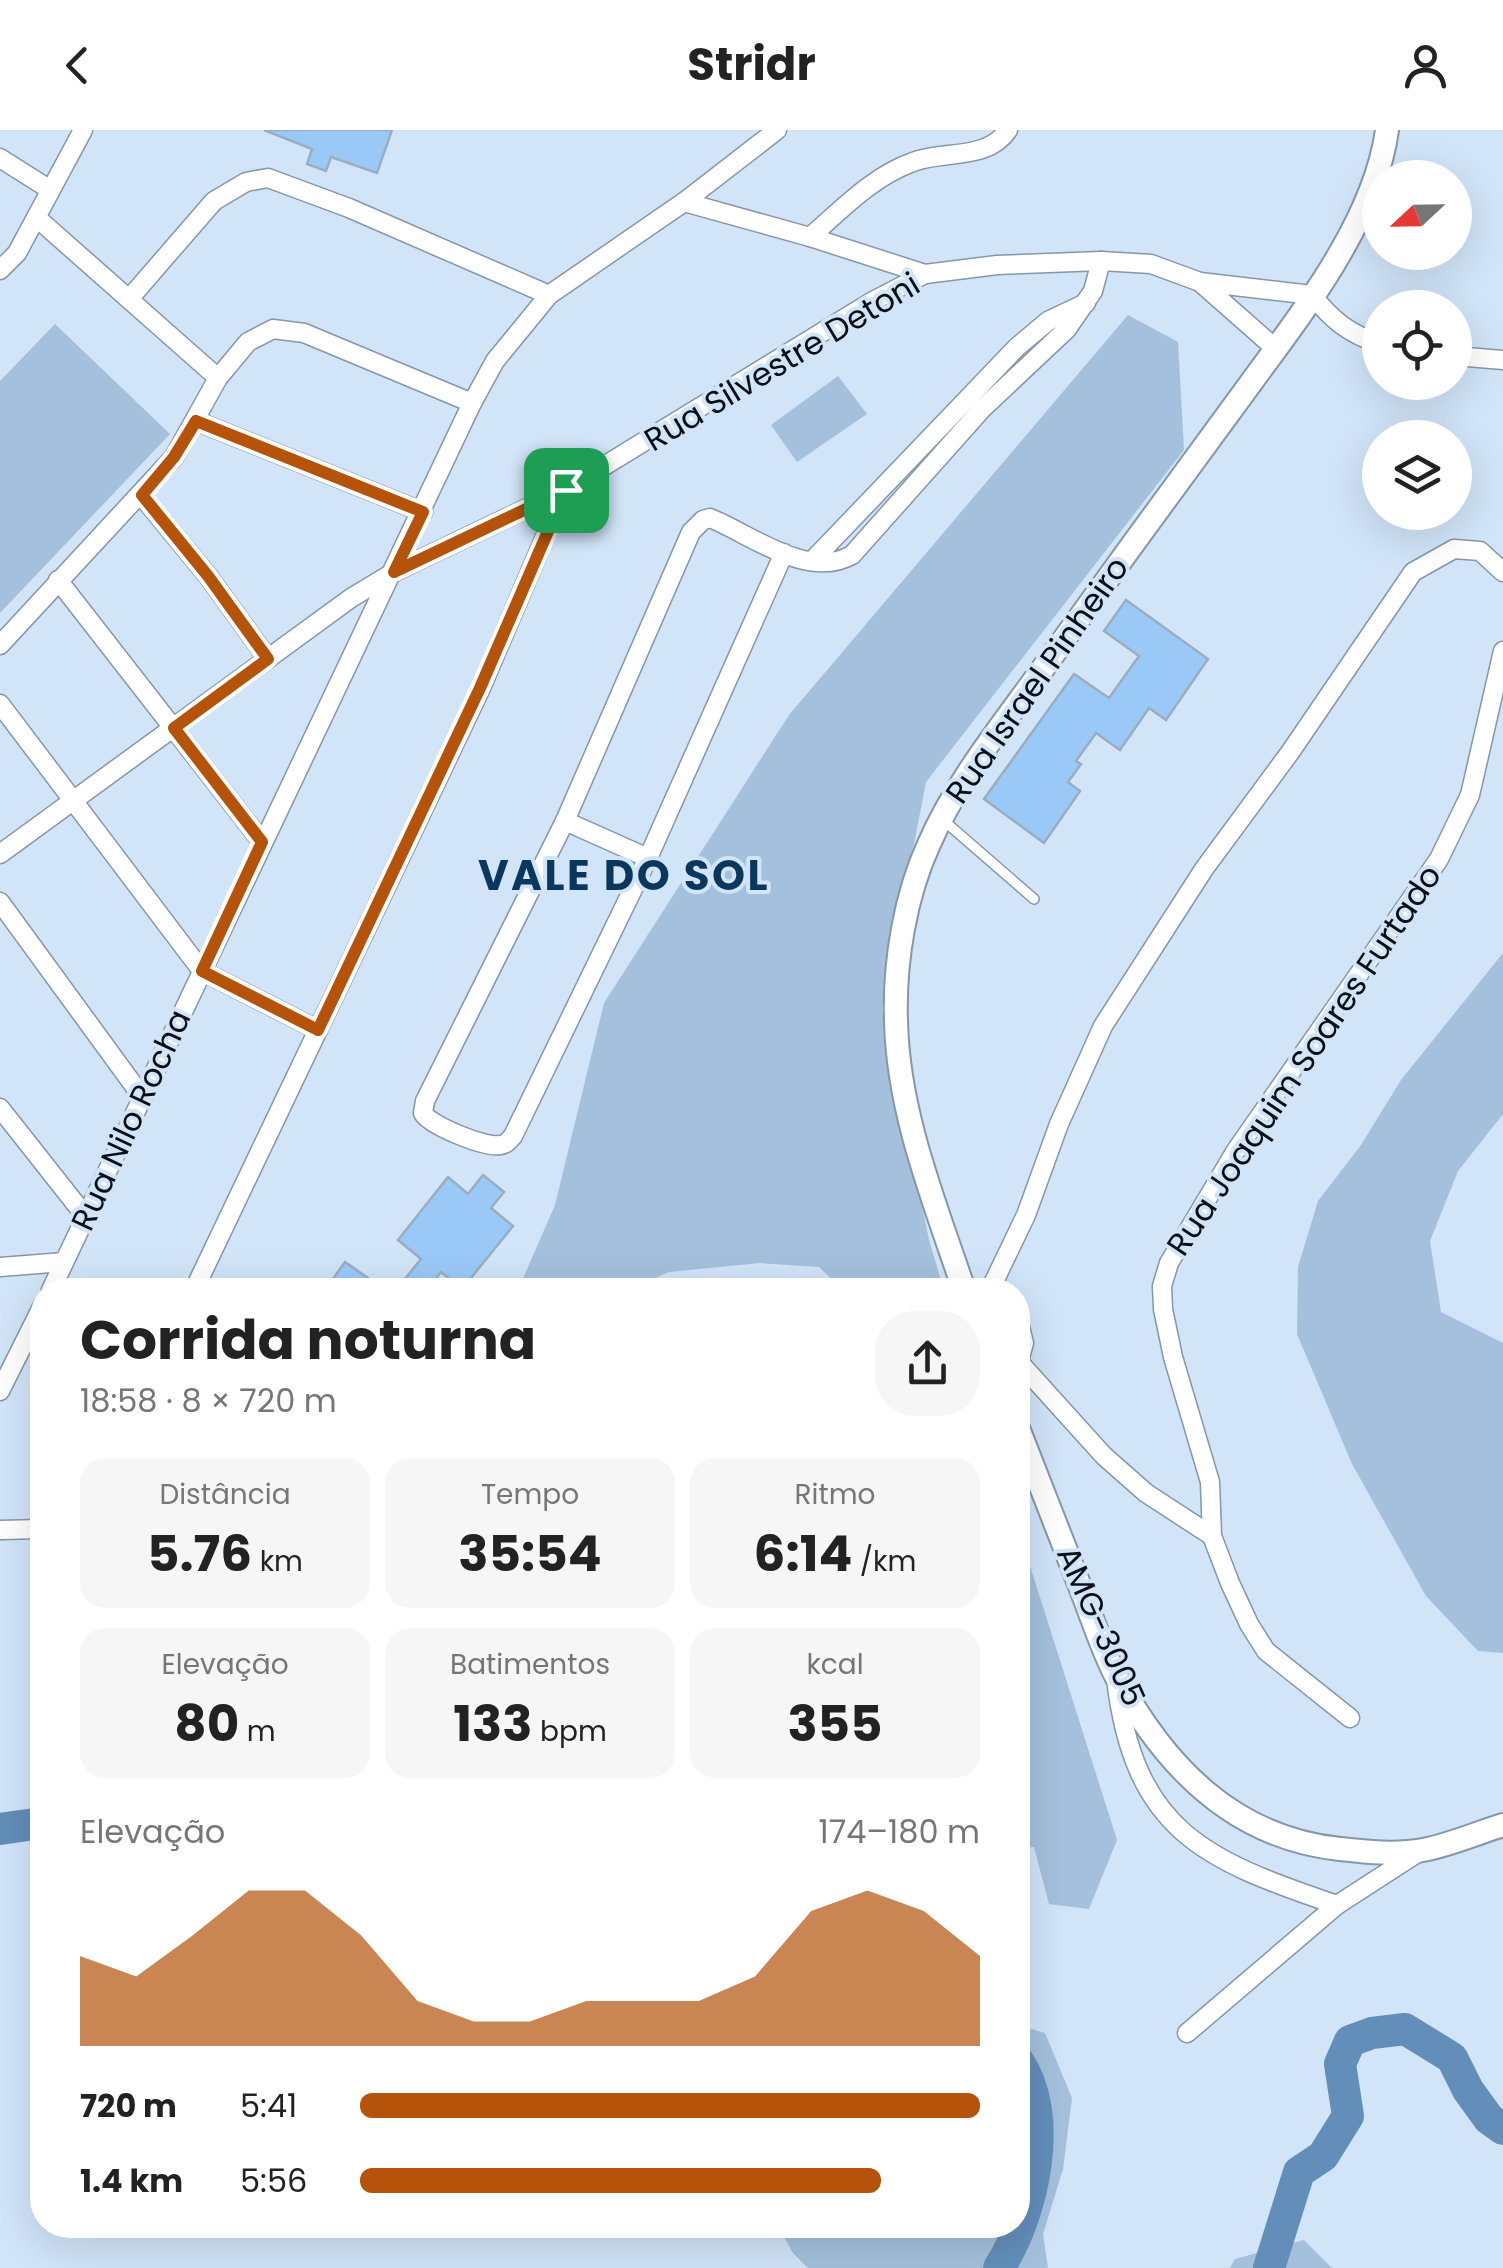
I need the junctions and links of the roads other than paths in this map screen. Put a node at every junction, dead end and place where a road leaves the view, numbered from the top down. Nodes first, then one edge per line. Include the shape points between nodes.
1 (83, 130) edge
2 (777, 130) edge
3 (1008, 130) edge
4 (1388, 130) edge
5 (0, 158) edge
6 (49, 189) junction
7 (684, 202) junction
8 (37, 218) junction
9 (810, 237) junction
10 (1101, 261) junction
11 (0, 270) edge
12 (925, 274) junction
13 (1200, 282) junction
14 (550, 295) junction
15 (1312, 295) junction
16 (129, 299) junction
17 (1362, 339) edge
18 (1276, 348) junction
19 (1472, 357) edge
20 (1503, 360) edge
21 (218, 378) junction
22 (472, 404) junction
23 (196, 421) junction
24 (566, 490) junction
25 (142, 495) junction
26 (423, 512) junction
27 (784, 553) junction
28 (394, 572) junction
29 (1503, 572) edge
30 (58, 580) junction
31 (0, 645) edge
32 (1503, 651) edge
33 (268, 659) junction
34 (0, 704) edge
35 (174, 728) junction
36 (72, 802) junction
37 (942, 818) junction
38 (565, 821) junction
39 (262, 842) junction
40 (0, 854) edge
41 (648, 858) junction
42 (1034, 899) dead end
43 (0, 902) edge
44 (202, 971) junction
45 (318, 1030) junction
46 (143, 1098) junction
47 (0, 1108) edge
48 (86, 1216) junction
49 (64, 1262) junction
50 (0, 1266) edge
51 (56, 1278) edge
52 (200, 1278) edge
53 (960, 1278) edge
54 (996, 1278) edge
55 (30, 1331) edge
56 (1030, 1376) edge
57 (0, 1391) edge
58 (1030, 1458) edge
59 (30, 1529) edge
60 (0, 1530) edge
61 (1212, 1536) junction
62 (1115, 1674) junction
63 (1350, 1718) dead end
64 (1503, 1825) edge
65 (1422, 1850) junction
66 (1337, 1905) junction
67 (1186, 2032) dead end

1 - 6 street
2 - 7 street, Rua Nilo Rocha
3 - 9 street via 978,151 899,169
4 - 15 main road, Rua Israel Pinheiro via 1365,207
5 - 6 street
6 - 8 street
7 - 9 street
7 - 14 street, Rua Nilo Rocha
8 - 11 street
8 - 16 street
9 - 12 street
10 - 12 street, Rua Silvestre Detoni
10 - 13 street, Rua Silvestre Detoni via 1150,264
10 - 27 street via 1086,303 1067,329 982,410 852,555 829,564
12 - 24 street, Rua Silvestre Detoni
13 - 15 street, Rua Silvestre Detoni
13 - 18 street, Rua Silvestre Detoni
14 - 16 street via 268,178 214,201
14 - 22 street, Rua Nilo Rocha via 494,362
15 - 17 street via 1332,321
15 - 18 main road, Rua Israel Pinheiro
16 - 21 street
18 - 37 main road, Rua Israel Pinheiro
19 - 20 street
21 - 22 street via 248,342 284,328
21 - 23 street
22 - 26 street, Rua Nilo Rocha
23 - 25 street
23 - 26 street
24 - 28 street, Rua Silvestre Detoni
24 - 45 street
25 - 30 street
25 - 33 street
26 - 28 street, Rua Nilo Rocha
27 - 38 street via 710,518 691,532
27 - 41 street
28 - 33 street, Rua Silvestre Detoni
28 - 39 street, Rua Nilo Rocha
29 - 54 street via 1480,551 1454,550 1412,572 1204,869 1104,1026
30 - 31 street
30 - 35 street
32 - 61 street, Rua Joaquim Soares Furtado via 1470,795 1439,859 1235,1152 1168,1263 1163,1308 1210,1482
33 - 35 street, Rua Silvestre Detoni
34 - 36 street
35 - 36 street, Rua Silvestre Detoni
35 - 39 street
36 - 40 street, Rua Silvestre Detoni
36 - 44 street
37 - 42 lane
37 - 53 main road, Rua Israel Pinheiro via 911,894 896,1024 912,1127
38 - 41 street
38 - 41 street via 426,1101 428,1122 488,1145 510,1141
39 - 44 street, Rua Nilo Rocha
43 - 46 street
44 - 45 street
44 - 46 street, Rua Nilo Rocha
45 - 52 street
46 - 48 street, Rua Nilo Rocha
47 - 48 street
48 - 49 street, Rua Nilo Rocha
49 - 50 street
49 - 51 street, Rua Nilo Rocha
55 - 57 street
56 - 61 street via 1146,1493
58 - 62 main road, AMG-3005
59 - 60 street
61 - 63 street, Rua Joaquim Soares Furtado via 1266,1651
62 - 65 main road, AMG-3005 via 1183,1774 1239,1816 1322,1847
62 - 66 street via 1130,1752 1169,1821 1256,1876
64 - 65 main road, AMG-3005
65 - 66 street
66 - 67 street

